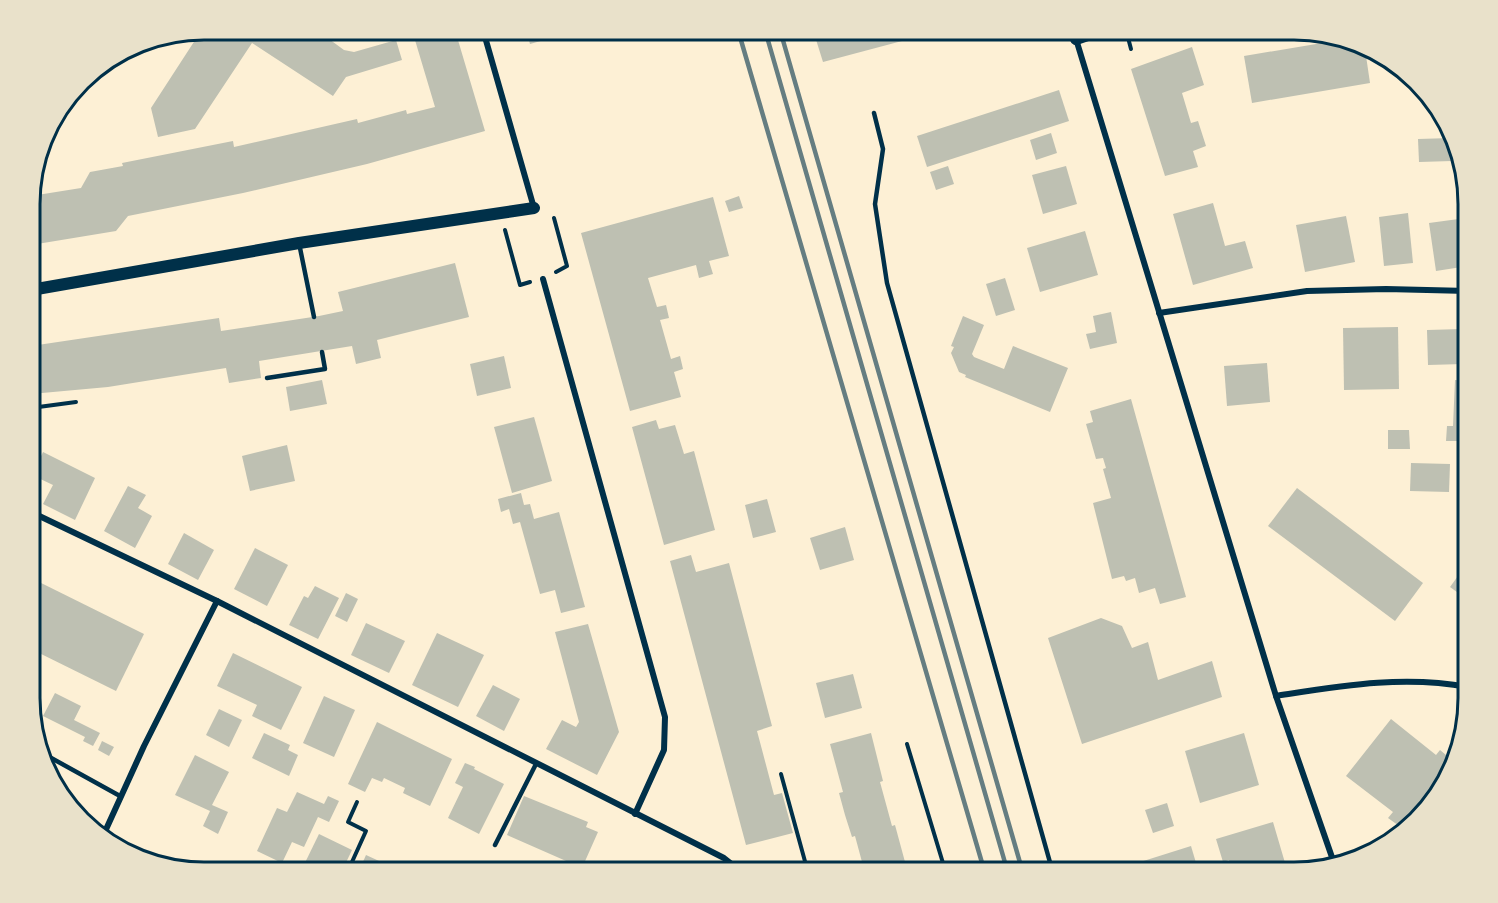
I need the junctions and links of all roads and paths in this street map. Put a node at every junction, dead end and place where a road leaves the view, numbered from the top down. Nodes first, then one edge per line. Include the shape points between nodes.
1 (486, 41) edge
2 (1077, 41) edge
3 (1129, 41) edge
4 (1131, 49) dead end
5 (874, 113) dead end
6 (534, 208) joint
7 (554, 218) dead end
8 (505, 229) dead end
9 (299, 243) junction
10 (543, 279) junction
11 (41, 288) edge
12 (1457, 291) edge
13 (1159, 313) junction
14 (314, 317) dead end
15 (322, 352) dead end
16 (267, 378) dead end
17 (76, 402) dead end
18 (41, 407) edge
19 (41, 516) edge
20 (217, 601) junction
21 (1457, 685) edge
22 (1276, 696) junction
23 (907, 744) dead end
24 (52, 758) edge
25 (536, 764) junction
26 (781, 774) dead end
27 (120, 796) junction
28 (357, 802) dead end
29 (635, 814) junction
30 (106, 829) edge
31 (495, 844) dead end
32 (1333, 857) edge
33 (352, 862) edge
34 (729, 862) edge
35 (805, 862) edge
36 (943, 862) edge
37 (1050, 862) edge

1 - 6 street
2 - 13 street
3 - 4 path
5 - 37 lane via 883,149 874,204 887,283
6 - 9 main road
7 - 10 path via 567,266
8 - 10 path via 520,285
9 - 11 main road
9 - 14 lane
10 - 29 street via 665,717 664,750
12 - 13 street via 1307,291
13 - 22 street
15 - 16 lane via 325,369
17 - 18 path
19 - 20 street
20 - 25 street
20 - 27 street
21 - 22 street via 1437,681 1356,683
22 - 32 street
23 - 36 path
24 - 27 lane
25 - 29 street
25 - 31 lane
26 - 35 path
27 - 30 street
28 - 33 path via 348,822 366,831
29 - 34 street

